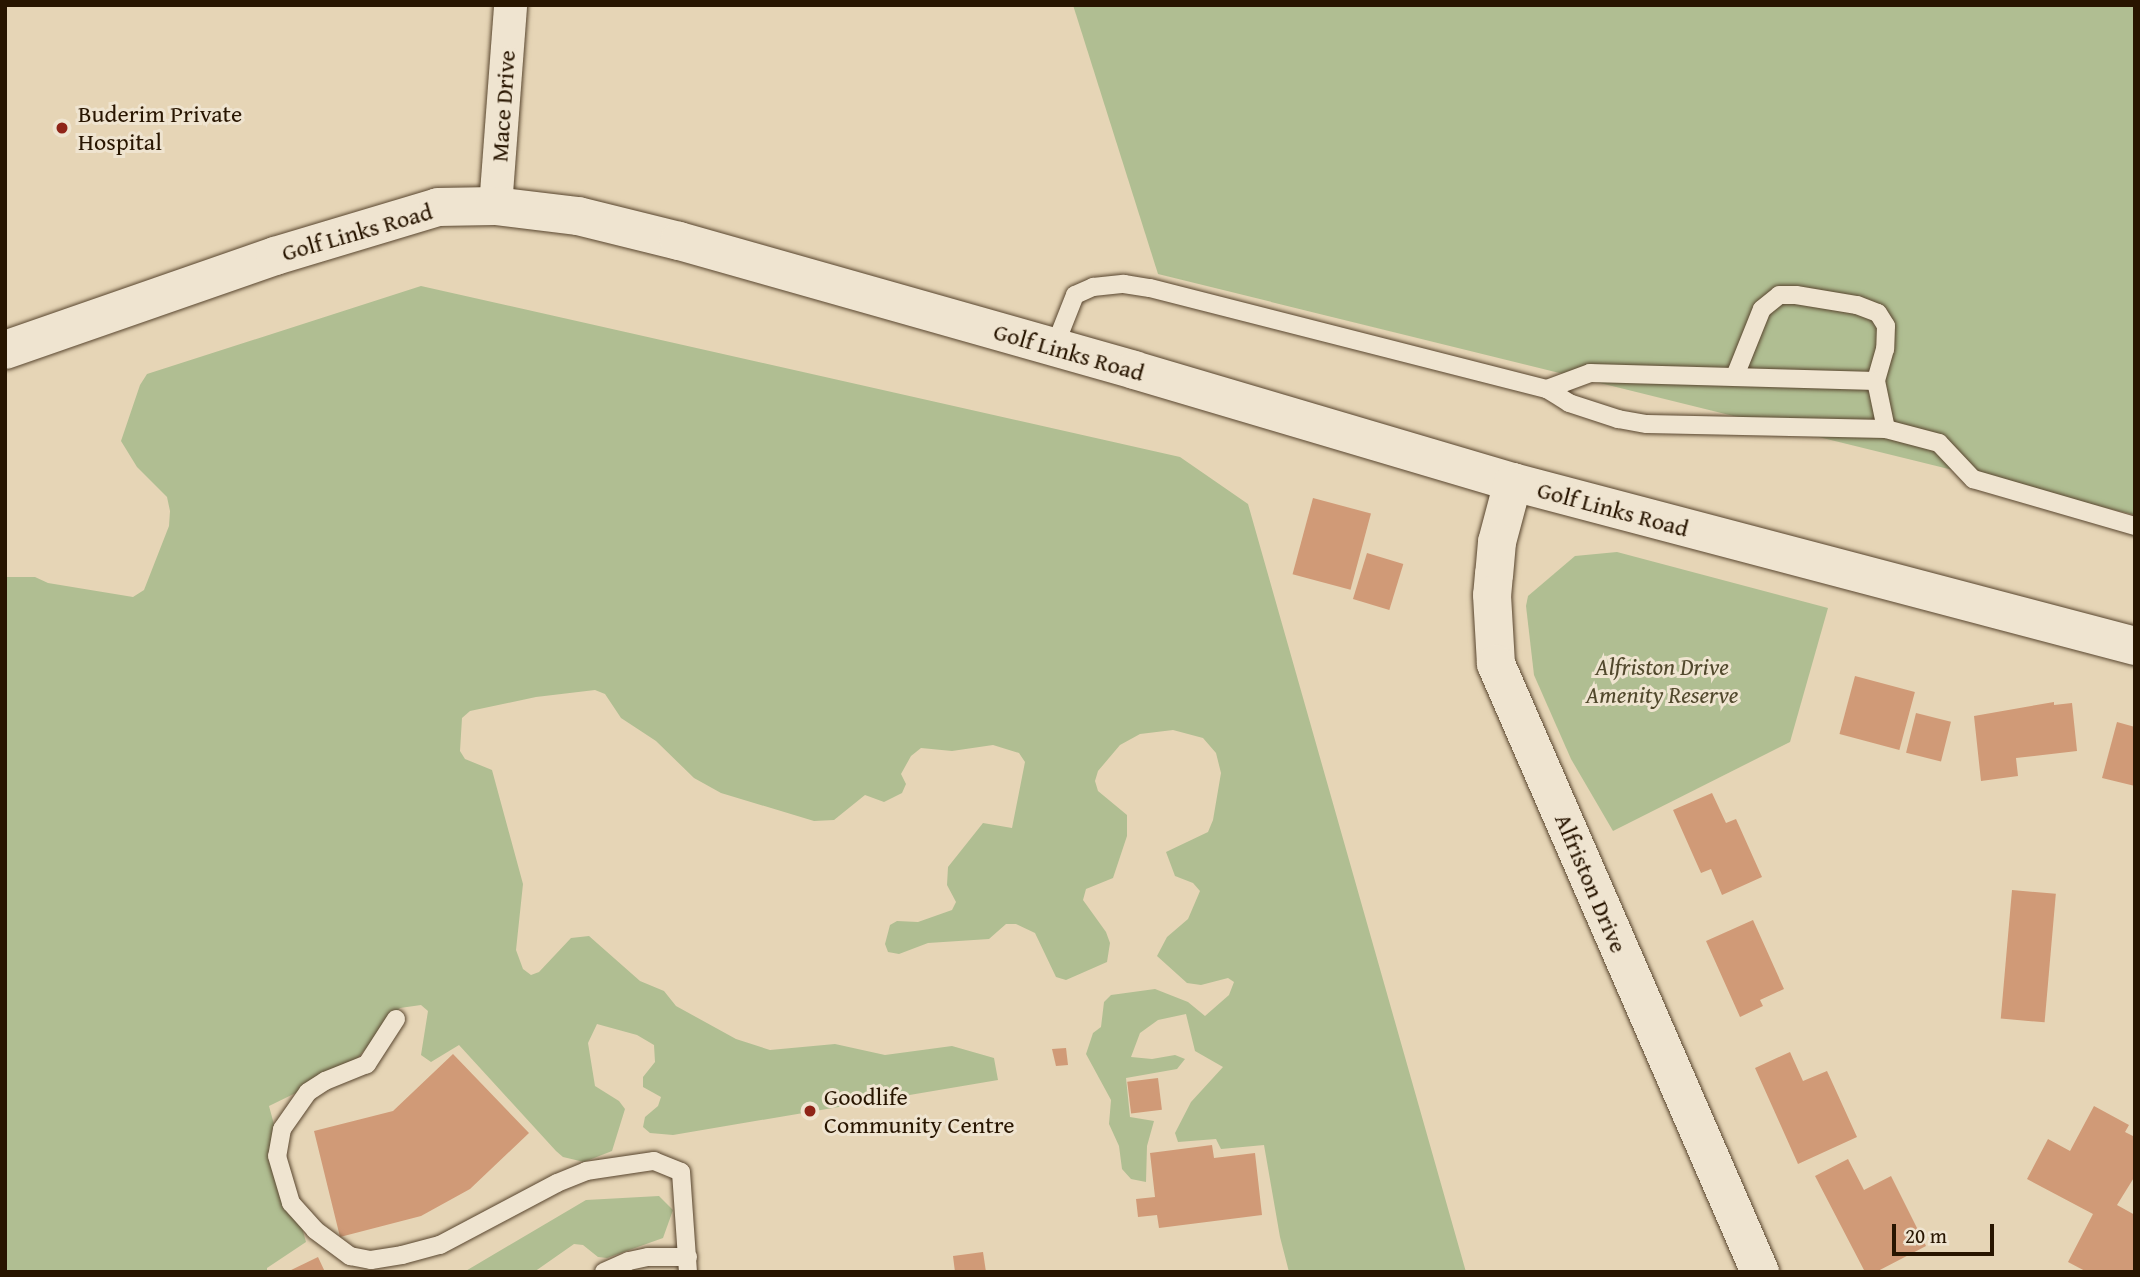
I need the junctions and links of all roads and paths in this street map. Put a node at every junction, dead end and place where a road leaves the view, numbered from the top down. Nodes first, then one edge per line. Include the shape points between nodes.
1 (510, 5) edge
2 (495, 206) junction
3 (1054, 348) junction
4 (5, 350) edge
5 (1735, 376) junction
6 (1876, 381) junction
7 (1547, 389) junction
8 (1886, 429) junction
9 (1513, 482) junction
10 (2135, 526) edge
11 (2135, 646) edge
12 (396, 1019) dead end
13 (688, 1265) edge
14 (606, 1271) edge
15 (1760, 1272) edge

1 - 2 street, Mace Drive
2 - 3 main road, Golf Links Road via 578,216 679,241
2 - 4 main road, Golf Links Road via 438,207 357,229
3 - 7 lane via 1075,295 1093,287 1124,285
3 - 9 main road, Golf Links Road
5 - 6 lane
5 - 6 lane via 1762,309 1779,295 1796,295 1878,313 1886,326
5 - 7 lane via 1590,373
6 - 8 lane
7 - 8 lane via 1592,413 1647,424
8 - 10 lane via 1938,443 1973,480
9 - 11 main road, Golf Links Road
9 - 15 main road, Alfriston Drive via 1497,542 1493,585 1496,664
12 - 13 lane via 367,1064 308,1092 282,1129 277,1156 291,1203 332,1244 350,1256 372,1260 440,1245 556,1183 603,1166 654,1161 681,1172
13 - 14 lane via 648,1257

